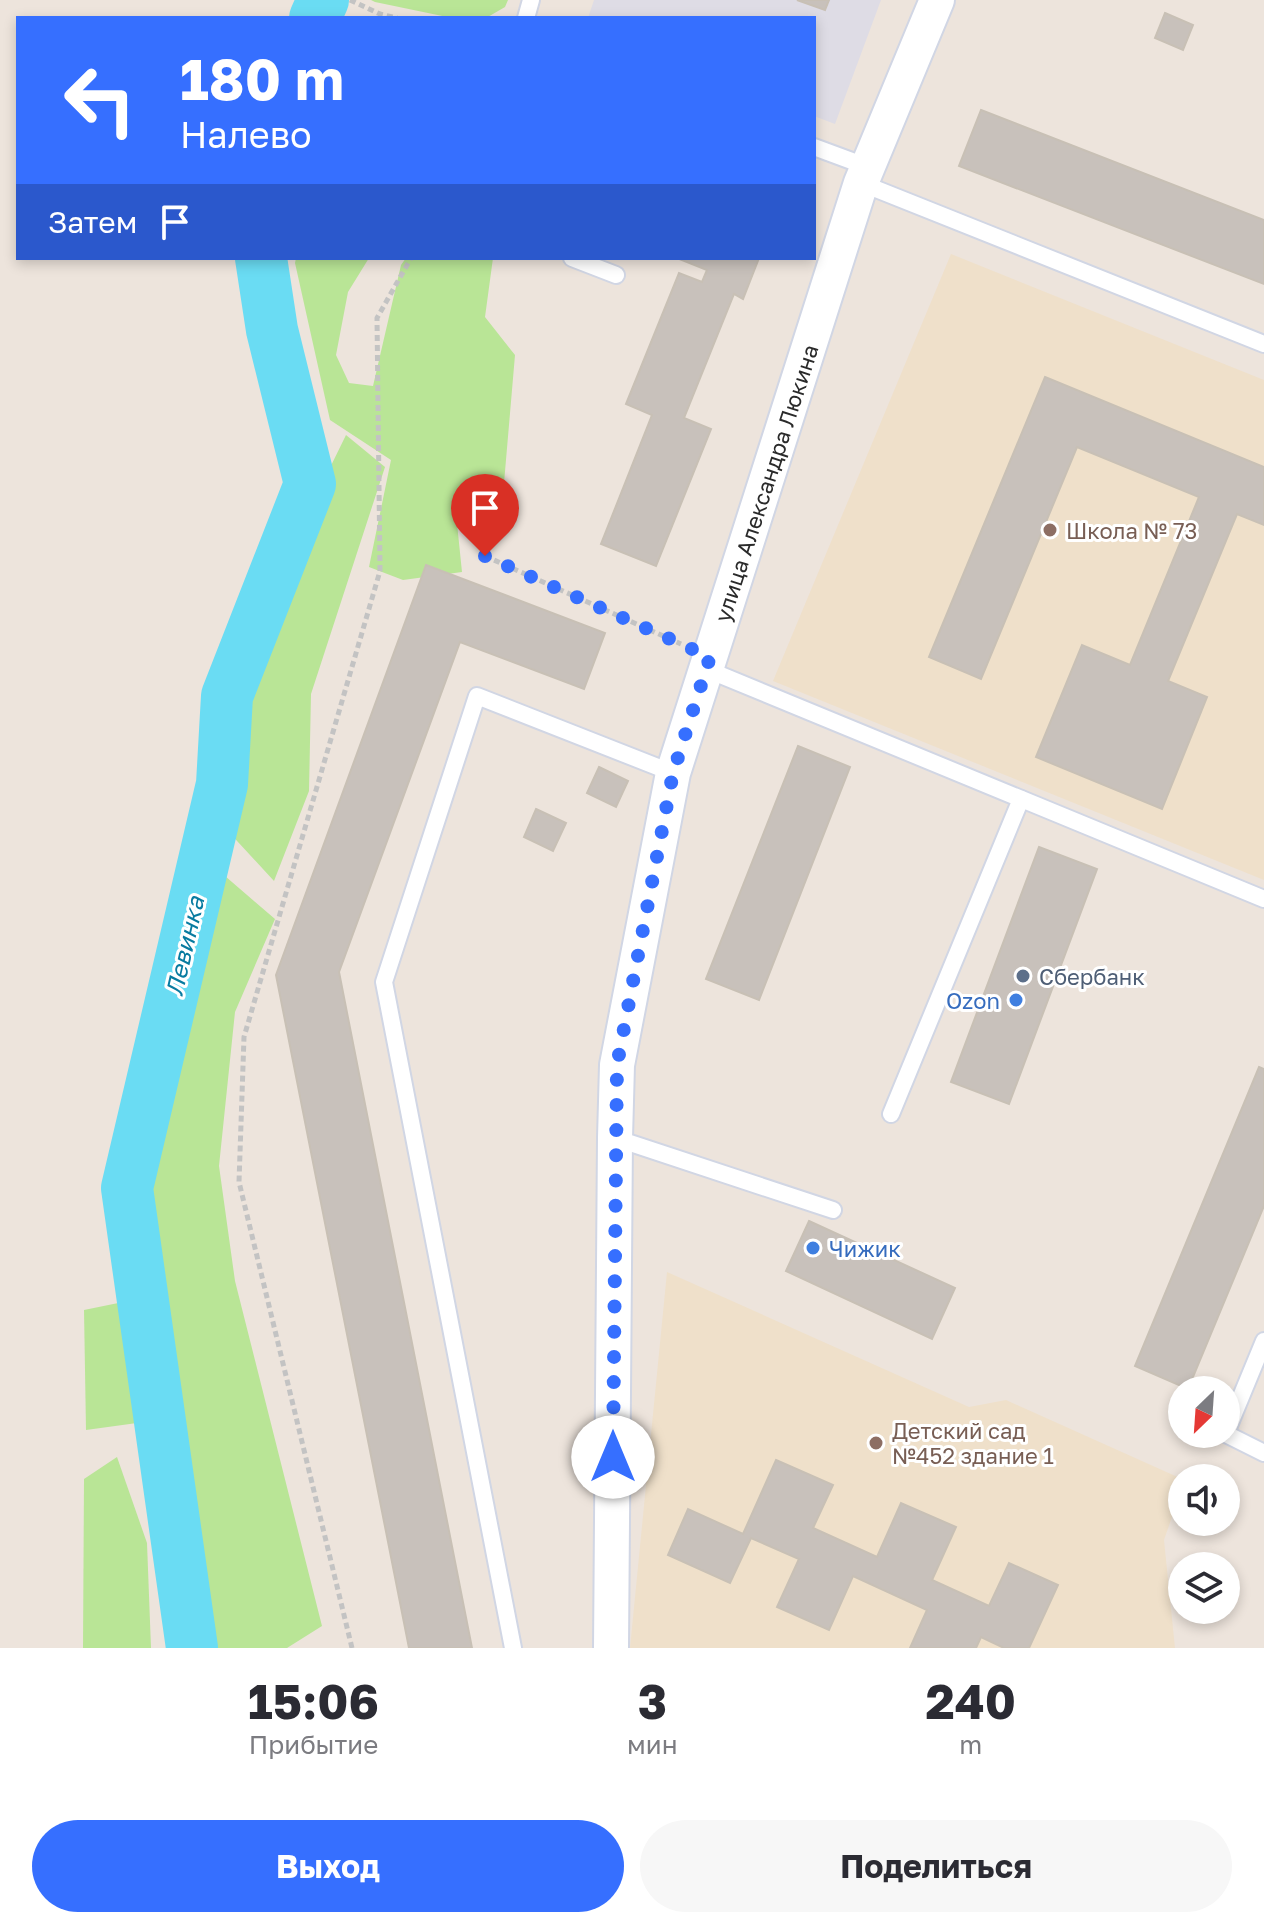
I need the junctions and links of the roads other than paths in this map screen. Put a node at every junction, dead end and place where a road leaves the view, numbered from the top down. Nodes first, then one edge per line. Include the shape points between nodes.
1 (937, 0) edge
2 (816, 148) edge
3 (865, 175) junction
4 (577, 260) edge
5 (616, 275) dead end
6 (1264, 344) edge
7 (708, 663) junction
8 (673, 773) junction
9 (1021, 799) junction
10 (1264, 899) edge
11 (891, 1114) dead end
12 (615, 1138) junction
13 (833, 1210) dead end
14 (1264, 1341) edge
15 (1240, 1400) edge
16 (1240, 1441) edge
17 (1264, 1453) edge
18 (513, 1648) edge
19 (611, 1648) edge

1 - 3 street, улица Александра Люкина
2 - 3 lane
3 - 6 lane
3 - 7 street, улица Александра Люкина
4 - 5 lane
7 - 8 street, улица Александра Люкина
7 - 9 lane
8 - 12 street, улица Александра Люкина via 617,1065
8 - 18 lane via 477,696 384,982
9 - 10 lane
9 - 11 lane
12 - 13 lane
12 - 19 street, улица Александра Люкина
14 - 15 lane
16 - 17 lane

